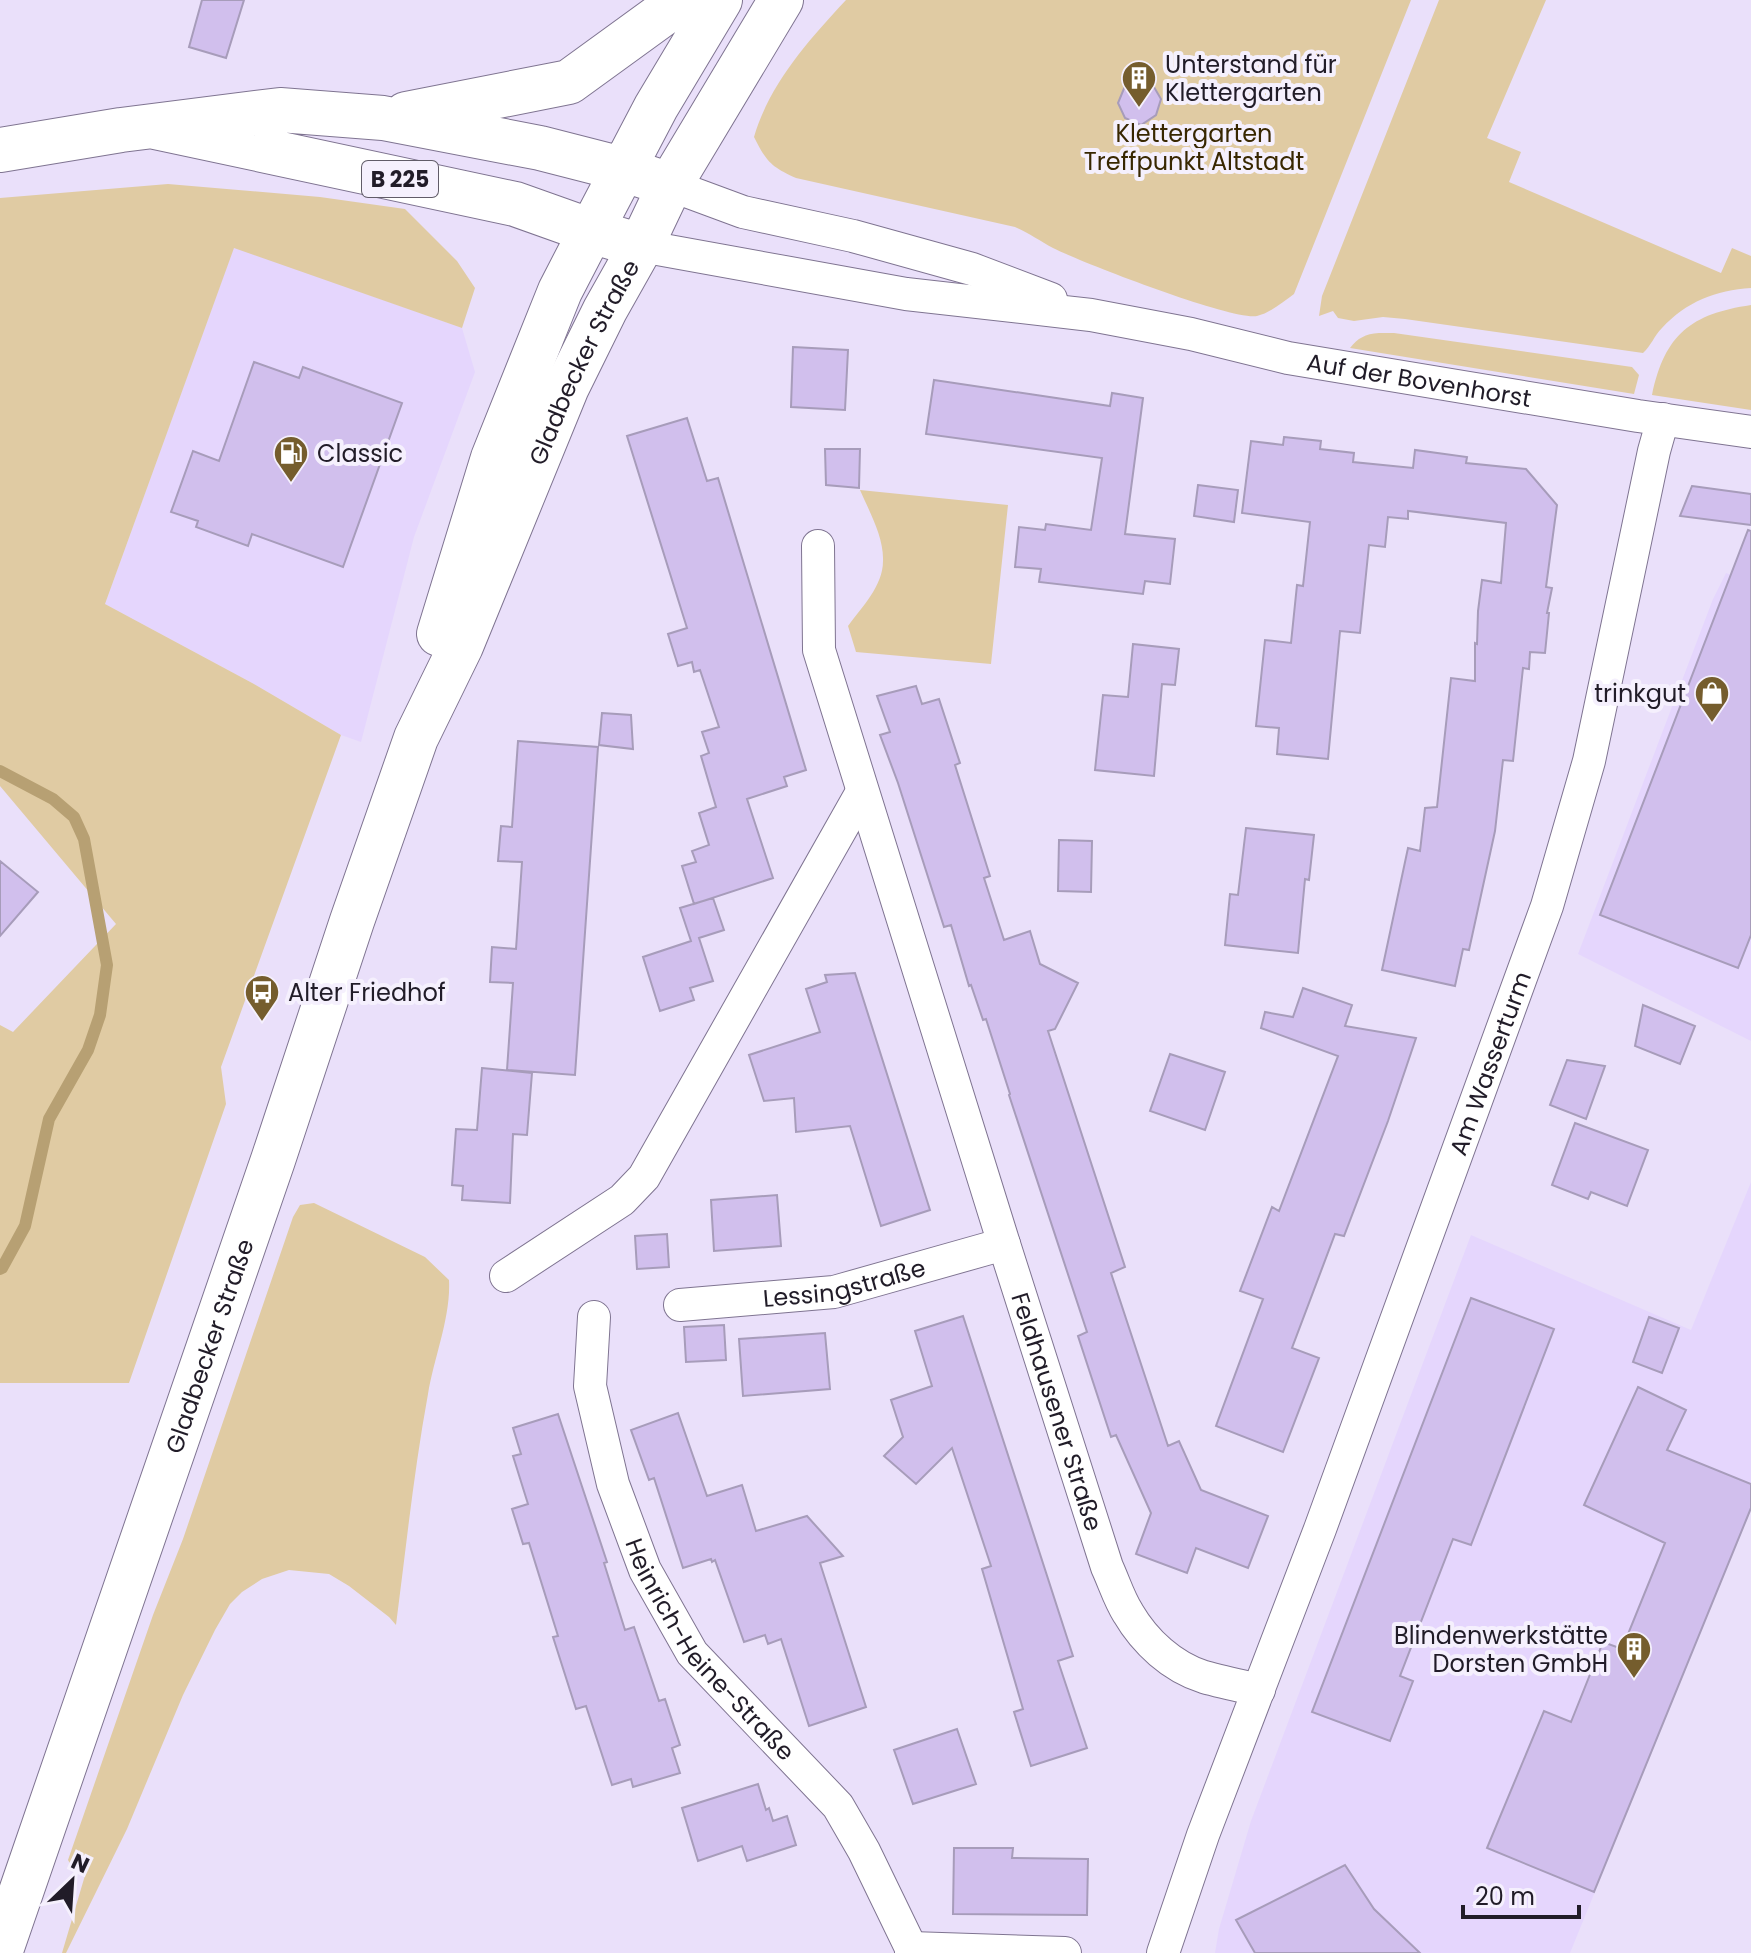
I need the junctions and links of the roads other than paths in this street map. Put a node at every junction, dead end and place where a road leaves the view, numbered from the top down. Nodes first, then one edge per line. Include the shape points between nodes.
1 (682, 0) edge
2 (720, 0) edge
3 (781, 0) edge
4 (383, 118) junction
5 (155, 127) junction
6 (0, 150) edge
7 (622, 169) junction
8 (670, 185) junction
9 (591, 231) junction
10 (641, 246) junction
11 (1091, 315) junction
12 (1663, 419) junction
13 (1751, 432) edge
14 (818, 546) dead end
15 (416, 738) junction
16 (862, 792) junction
17 (1004, 1244) junction
18 (506, 1276) dead end
19 (680, 1305) dead end
20 (594, 1317) dead end
21 (1259, 1690) junction
22 (911, 1951) edge
23 (0, 1953) edge
24 (1065, 1953) edge
25 (1163, 1953) edge

1 - 4 main road, B 225 via 569,82
2 - 7 main road, Gladbecker Straße
3 - 8 main road, Gladbecker Straße
4 - 5 main road, B 225 via 280,110
4 - 7 main road
5 - 6 main road, B 225
5 - 9 main road, B 225 via 505,202
7 - 8 main road
7 - 9 main road, Gladbecker Straße
8 - 10 main road, Gladbecker Straße
8 - 11 street, Auf der Bovenhorst via 743,212 972,269
9 - 10 main road, B 225
9 - 15 main road, Gladbecker Straße via 560,291 493,458 441,623
10 - 11 street, Auf der Bovenhorst via 906,294
10 - 15 main road, Gladbecker Straße via 567,387 461,646
11 - 12 street, Auf der Bovenhorst via 1288,358
12 - 13 street, Auf der Bovenhorst
12 - 21 street, Am Wasserturm via 1589,761 1547,906
14 - 16 street, Feldhausener Straße via 819,650
15 - 23 main road, Gladbecker Straße
16 - 17 street, Feldhausener Straße
16 - 18 street via 644,1177 622,1200
17 - 19 street, Lessingstraße via 834,1292
17 - 21 street, Feldhausener Straße via 1126,1612 1155,1648 1177,1664 1201,1676
20 - 22 street, Heinrich-Heine-Straße via 590,1386 613,1484 645,1570 692,1653 838,1806
21 - 25 street
22 - 24 street, Heinrich-Heine-Straße

